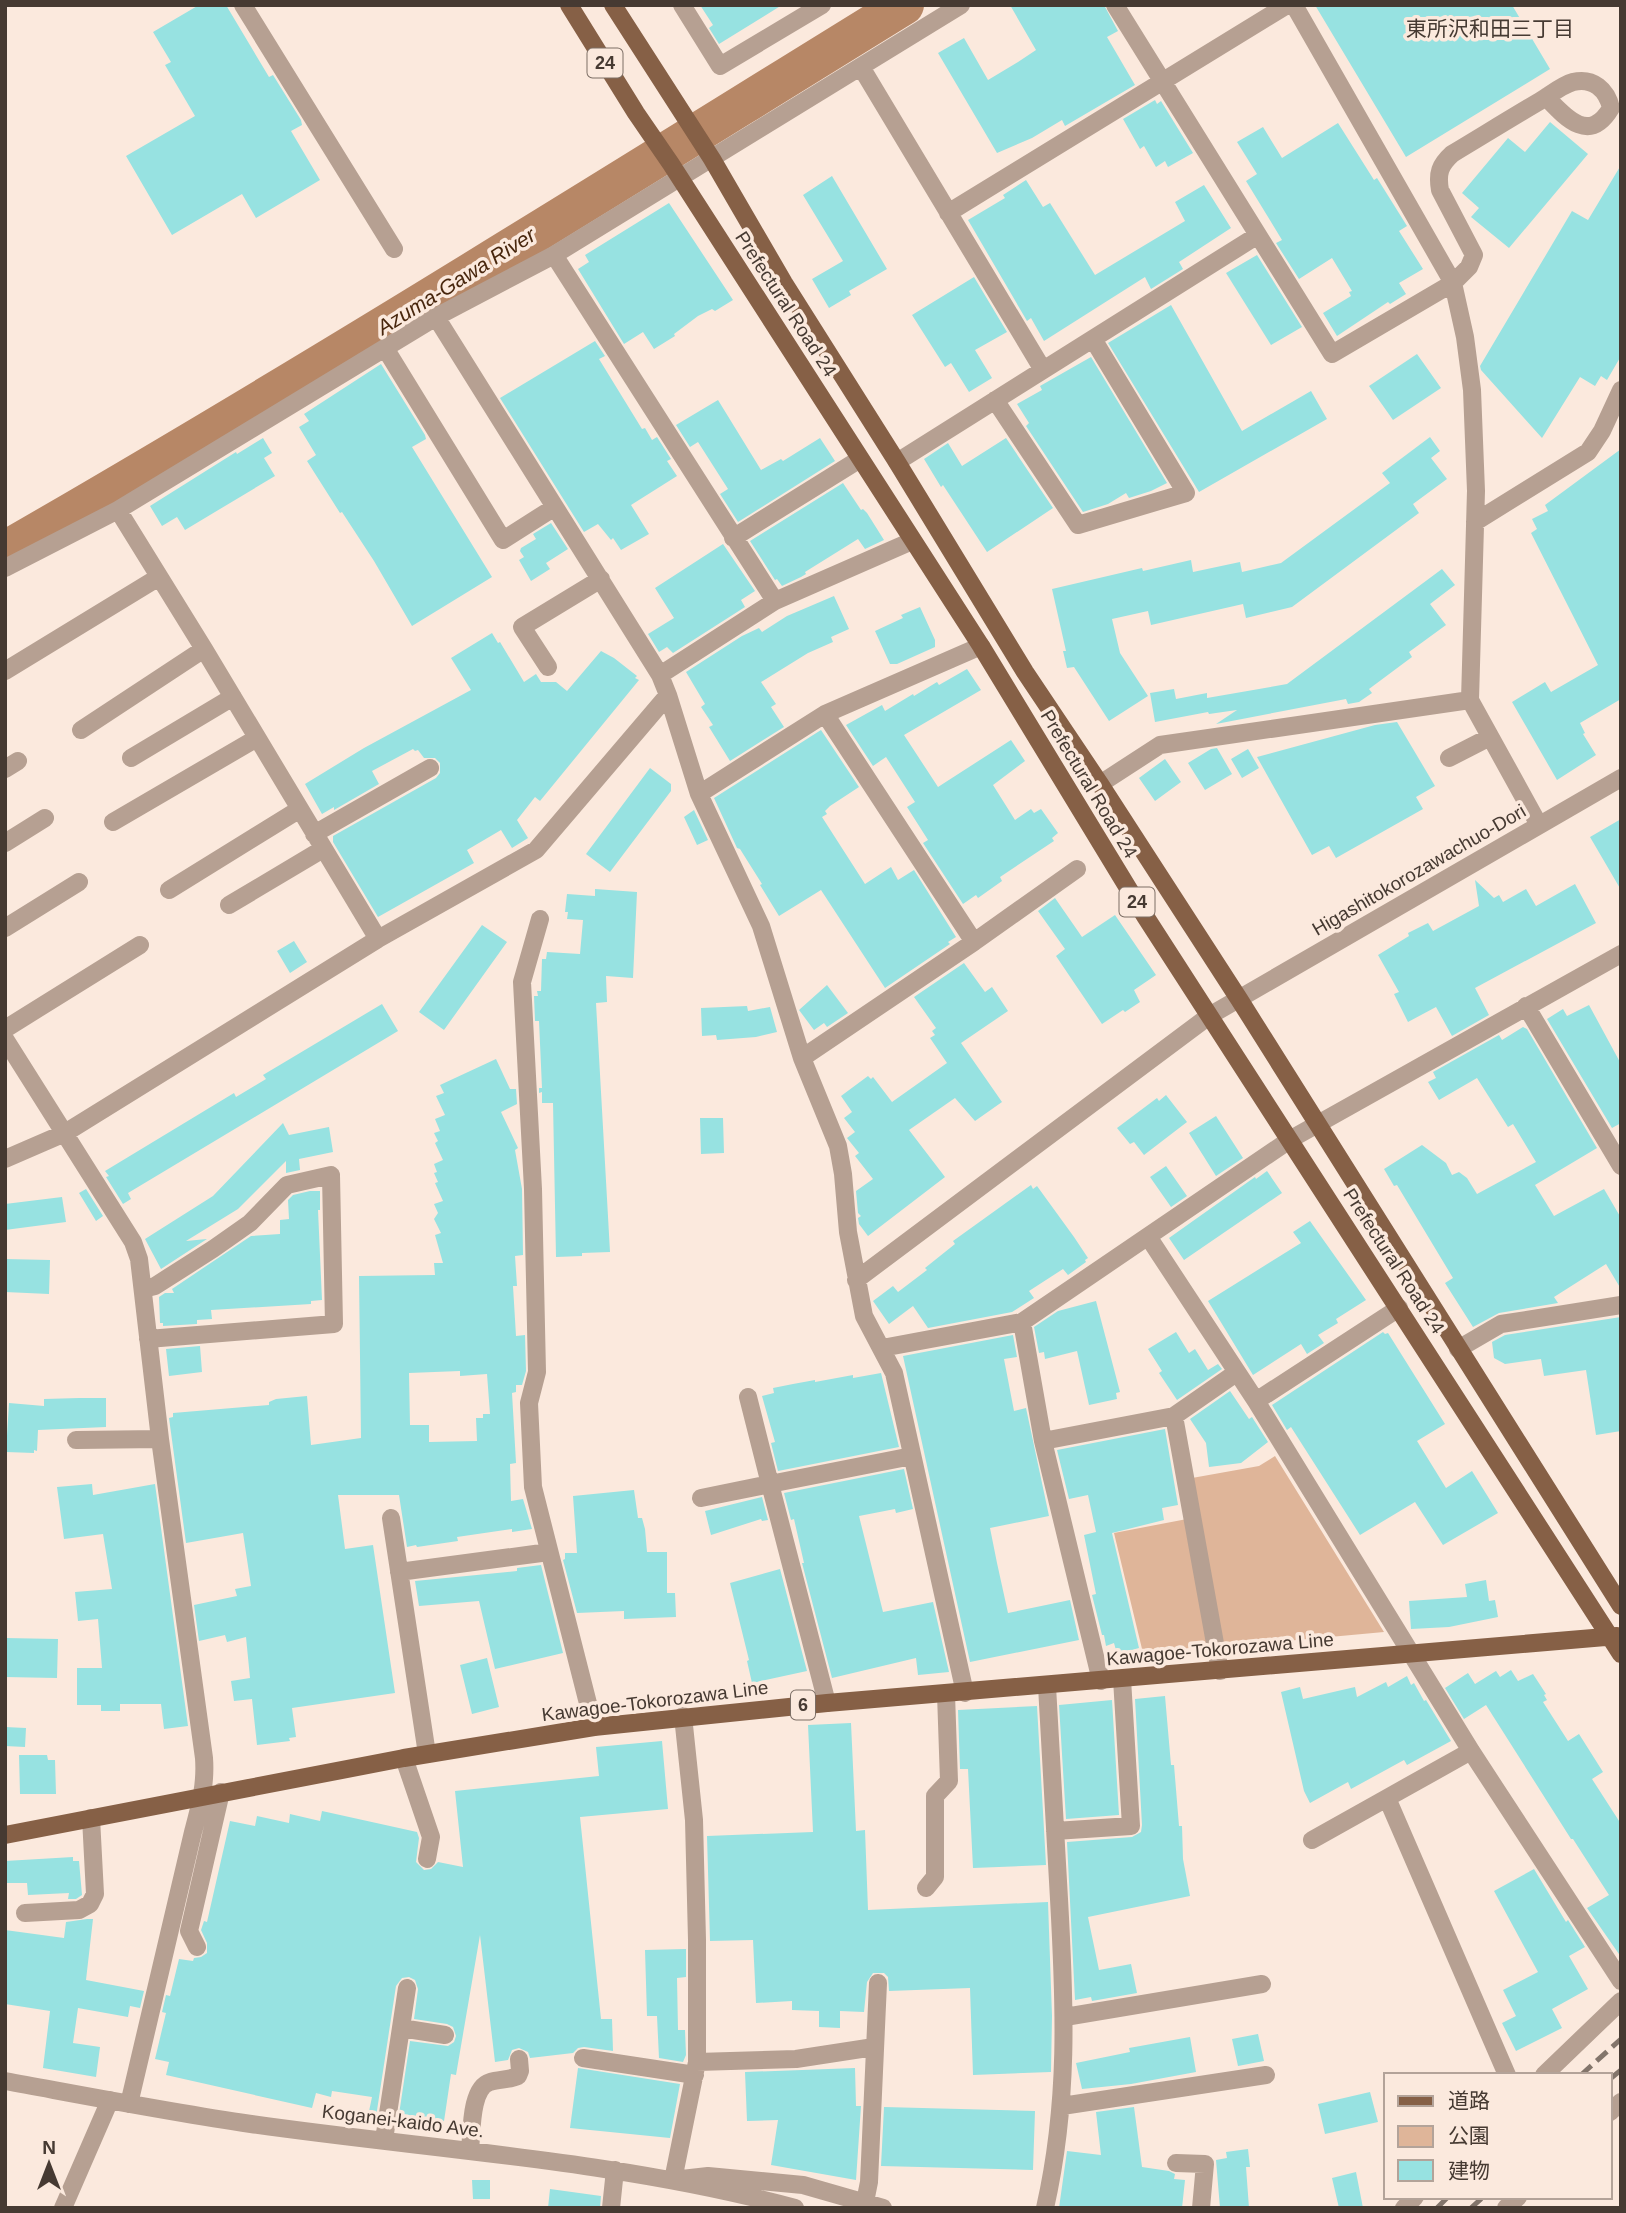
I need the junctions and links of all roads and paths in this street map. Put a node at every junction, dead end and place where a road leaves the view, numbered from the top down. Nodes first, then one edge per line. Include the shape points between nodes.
1 (243, 5) edge
2 (569, 5) edge
3 (613, 5) edge
4 (682, 5) edge
5 (822, 5) edge
6 (961, 5) edge
7 (1115, 5) edge
8 (1287, 5) edge
9 (1294, 5) edge
10 (861, 67) junction
11 (1163, 81) junction
12 (1546, 97) dead end
13 (707, 152) junction
14 (676, 171) junction
15 (948, 213) junction
16 (1258, 235) junction
17 (394, 249) dead end
18 (554, 255) junction
19 (1453, 283) junction
20 (436, 317) junction
21 (1093, 339) junction
22 (385, 348) junction
23 (1043, 370) junction
24 (1621, 390) edge
25 (995, 400) junction
26 (860, 459) junction
27 (897, 462) junction
28 (555, 507) junction
29 (118, 510) junction
30 (1475, 522) junction
31 (733, 538) junction
32 (912, 541) junction
33 (5, 568) edge
34 (159, 576) junction
35 (601, 579) junction
36 (775, 601) junction
37 (981, 646) junction
38 (204, 649) junction
39 (548, 667) dead end
40 (5, 671) edge
41 (660, 675) junction
42 (668, 695) junction
43 (233, 697) junction
44 (1470, 700) junction
45 (825, 714) junction
46 (81, 730) dead end
47 (1490, 737) junction
48 (257, 738) junction
49 (131, 758) dead end
50 (1449, 758) dead end
51 (430, 768) dead end
52 (1621, 778) edge
53 (1100, 784) junction
54 (699, 794) junction
55 (300, 809) junction
56 (45, 818) dead end
57 (113, 822) dead end
58 (1539, 825) junction
59 (319, 841) junction
60 (5, 843) edge
61 (1077, 869) dead end
62 (79, 882) dead end
63 (169, 890) dead end
64 (229, 905) dead end
65 (540, 919) dead end
66 (5, 928) edge
67 (378, 939) junction
68 (974, 942) junction
69 (140, 945) dead end
70 (1621, 954) edge
71 (1239, 999) junction
72 (1526, 1006) junction
73 (1209, 1016) junction
74 (5, 1028) edge
75 (5, 1038) edge
76 (802, 1058) junction
77 (1317, 1124) junction
78 (65, 1133) junction
79 (1291, 1139) junction
80 (1614, 1141) edge
81 (5, 1159) edge
82 (1621, 1166) edge
83 (1149, 1238) junction
84 (856, 1280) junction
85 (143, 1289) junction
86 (1621, 1305) edge
87 (1399, 1308) junction
88 (1022, 1322) junction
89 (148, 1339) junction
90 (882, 1348) junction
91 (1458, 1349) junction
92 (1236, 1373) junction
93 (748, 1396) dead end
94 (1256, 1401) junction
95 (1174, 1416) junction
96 (160, 1439) junction
97 (75, 1440) dead end
98 (1043, 1441) junction
99 (912, 1456) junction
100 (770, 1484) junction
101 (701, 1497) dead end
102 (391, 1518) dead end
103 (549, 1552) junction
104 (399, 1573) junction
105 (1621, 1606) edge
106 (1615, 1636) edge
107 (1410, 1652) junction
108 (1621, 1654) edge
109 (1220, 1671) junction
110 (1122, 1679) junction
111 (1101, 1681) junction
112 (1047, 1686) junction
113 (965, 1693) junction
114 (946, 1694) junction
115 (827, 1703) junction
116 (683, 1716) junction
117 (594, 1727) junction
118 (1471, 1751) junction
119 (427, 1754) junction
120 (404, 1758) junction
121 (212, 1794) junction
122 (1387, 1798) junction
123 (91, 1818) junction
124 (1055, 1831) junction
125 (5, 1835) edge
126 (1312, 1840) dead end
127 (427, 1859) dead end
128 (926, 1888) dead end
129 (25, 1913) dead end
130 (197, 1947) dead end
131 (1621, 1981) edge
132 (878, 1983) dead end
133 (1262, 1984) dead end
134 (407, 1988) dead end
135 (1621, 2000) edge
136 (1065, 2017) junction
137 (401, 2028) junction
138 (445, 2035) dead end
139 (874, 2047) junction
140 (583, 2058) dead end
141 (519, 2059) dead end
142 (696, 2068) junction
143 (1506, 2073) edge
144 (1546, 2073) edge
145 (1266, 2075) dead end
146 (5, 2081) edge
147 (110, 2100) junction
148 (129, 2104) junction
149 (1062, 2106) junction
150 (383, 2140) junction
151 (470, 2150) junction
152 (1175, 2163) dead end
153 (615, 2170) junction
154 (673, 2180) junction
155 (864, 2202) junction
156 (63, 2208) edge
157 (611, 2208) edge
158 (795, 2208) edge
159 (883, 2208) edge
160 (1045, 2208) edge
161 (1201, 2208) edge

1 - 17 street
2 - 14 main road, 24
3 - 13 main road, 24
4 - 5 street via 720,66
6 - 10 street
7 - 11 street
8 - 11 street
9 - 19 street
10 - 13 street
10 - 15 street
11 - 15 street
11 - 16 street
12 - 19 street via 1452,154 1438,172 1440,190 1474,255
13 - 14 street
13 - 27 main road, Prefectural Road 24 / 24
14 - 18 street
14 - 26 main road, Prefectural Road 24 / 24
15 - 23 street
16 - 19 street via 1332,354
16 - 21 street
18 - 20 street
18 - 31 street
19 - 30 street via 1472,390
20 - 22 street
20 - 28 street
21 - 23 street
21 - 25 street via 1186,493 1078,526
22 - 28 street via 503,540
22 - 29 street
23 - 25 street
24 - 30 street via 1588,452
25 - 27 street
26 - 31 street
26 - 32 main road, Prefectural Road 24 / 24
27 - 53 main road, Prefectural Road 24 / 24 via 1025,672
28 - 35 street
29 - 33 street
29 - 34 street
30 - 44 street
31 - 36 street
32 - 36 street
32 - 37 main road, Prefectural Road 24 / 24
34 - 38 street
34 - 40 street
35 - 39 street via 522,627
35 - 41 street
36 - 41 street
37 - 45 street
37 - 73 main road, Prefectural Road 24 / 24
38 - 43 street
38 - 46 street
41 - 42 street
42 - 54 street
42 - 67 street via 536,850
43 - 48 street
43 - 49 street
44 - 47 street
44 - 53 street via 1160,745
45 - 54 street
45 - 68 street
47 - 50 street
47 - 58 street
48 - 55 street
48 - 57 street
51 - 59 street
52 - 58 street, Higashitokorozawachuo-Dori
53 - 71 main road, Prefectural Road 24 / 24
54 - 76 street via 761,926
55 - 59 street
55 - 63 street
56 - 60 street
58 - 71 street, Higashitokorozawachuo-Dori
59 - 64 street
59 - 67 street
61 - 68 street
62 - 66 street
65 - 103 street via 522,982 537,1372 529,1403 533,1487
67 - 78 street
68 - 76 street
69 - 74 street
70 - 72 street
71 - 73 street, Higashitokorozawachuo-Dori
71 - 77 main road, Prefectural Road 24 / 24
72 - 77 street
72 - 80 street
73 - 79 main road, Prefectural Road 24 / 24
73 - 84 street, Higashitokorozawachuo-Dori
75 - 78 street
76 - 84 street via 838,1146
77 - 79 street
77 - 91 main road, Prefectural Road 24 / 24
78 - 81 street
78 - 85 street via 133,1242
79 - 83 street
79 - 87 main road, Prefectural Road 24 / 24
80 - 82 street
83 - 88 street
83 - 92 street
84 - 90 street via 864,1316
85 - 89 street
85 - 89 street via 214,1249 250,1223 287,1185 331,1175 334,1324
86 - 91 street via 1501,1324
87 - 94 street
87 - 106 main road, Prefectural Road 24 / 24
88 - 90 street
88 - 98 street
89 - 96 street
90 - 99 street via 894,1373
91 - 105 main road, Prefectural Road 24 / 24
92 - 94 street
92 - 95 street
93 - 100 street
94 - 107 street
95 - 98 street
95 - 109 street
96 - 97 street
96 - 121 street via 205,1779
98 - 111 street
99 - 100 street
99 - 113 street
100 - 101 street
100 - 115 street
102 - 104 street
103 - 104 street
103 - 117 street
104 - 119 street
106 - 107 main road, Kawagoe-Tokorozawa Line / 6
106 - 108 main road, 24
107 - 109 main road, Kawagoe-Tokorozawa Line / 6
107 - 118 street
109 - 110 main road, Kawagoe-Tokorozawa Line / 6
110 - 111 main road, Kawagoe-Tokorozawa Line / 6
110 - 124 street via 1131,1826
111 - 112 main road, Kawagoe-Tokorozawa Line / 6
112 - 113 main road, Kawagoe-Tokorozawa Line / 6
112 - 124 street
113 - 114 main road, Kawagoe-Tokorozawa Line / 6
114 - 115 main road, Kawagoe-Tokorozawa Line / 6
114 - 128 street via 949,1781 934,1796 935,1877
115 - 116 main road, Kawagoe-Tokorozawa Line / 6
116 - 117 main road, Kawagoe-Tokorozawa Line / 6
116 - 142 street via 694,1820
117 - 119 main road, Kawagoe-Tokorozawa Line / 6
118 - 122 street
118 - 131 street
119 - 120 main road, Kawagoe-Tokorozawa Line / 6
120 - 121 main road, Kawagoe-Tokorozawa Line / 6
120 - 127 street via 430,1837
121 - 123 main road, Kawagoe-Tokorozawa Line / 6
121 - 130 street via 189,1931
121 - 148 street via 192,1832
122 - 126 street
122 - 143 street
123 - 125 main road, Kawagoe-Tokorozawa Line / 6
123 - 129 street via 95,1894 90,1904 79,1910
124 - 136 street
132 - 139 street
133 - 136 street
134 - 137 street
135 - 144 street
136 - 149 street
137 - 138 street
137 - 150 street
139 - 142 street
139 - 155 street via 869,2182
140 - 142 street
141 - 151 street via 518,2076 483,2085 477,2094
142 - 154 street
145 - 149 street
146 - 147 street, Koganei-kaido Ave.
147 - 148 street, Koganei-kaido Ave.
147 - 156 street
148 - 150 street, Koganei-kaido Ave.
149 - 160 street
150 - 151 street, Koganei-kaido Ave.
151 - 153 street, Koganei-kaido Ave.
152 - 161 street via 1205,2164
153 - 154 street, Koganei-kaido Ave.
153 - 157 street
154 - 155 street via 708,2176 803,2185
154 - 158 street, Koganei-kaido Ave.
155 - 159 street

